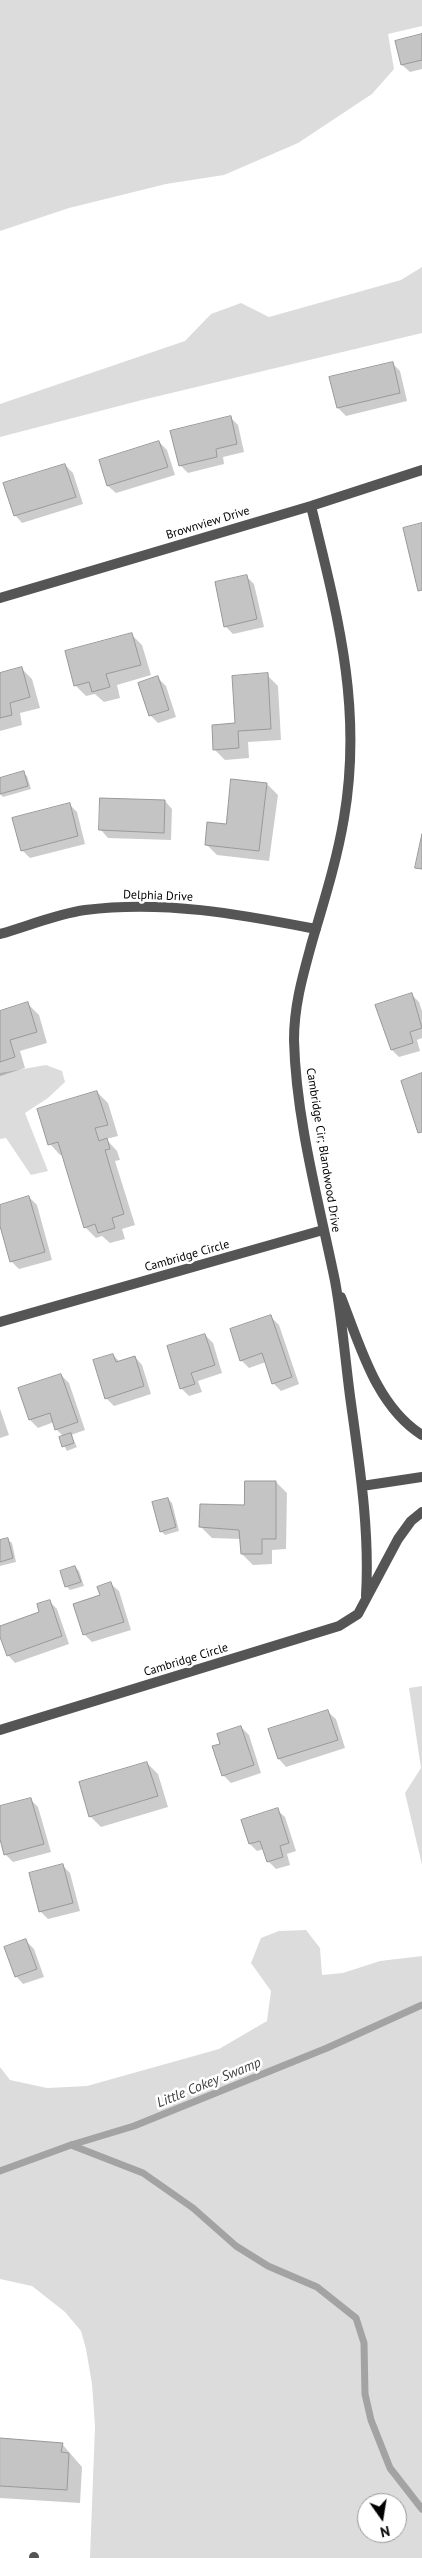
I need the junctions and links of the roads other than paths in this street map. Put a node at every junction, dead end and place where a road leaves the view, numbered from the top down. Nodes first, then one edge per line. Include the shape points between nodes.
1 (422, 470) edge
2 (311, 506) junction
3 (0, 598) edge
4 (316, 930) junction
5 (0, 934) edge
6 (323, 1230) junction
7 (335, 1282) junction
8 (0, 1322) edge
9 (422, 1435) edge
10 (422, 1477) edge
11 (362, 1486) junction
12 (422, 1512) edge
13 (366, 1596) junction
14 (0, 1730) edge

1 - 2 street, Brownview Drive
2 - 3 street, Brownview Drive
2 - 4 street, Cambridge Cir; Blandwood Drive via 341,630 350,718 344,818
4 - 5 street, Delphia Drive via 238,914 132,906 82,911
4 - 6 street, Cambridge Cir; Blandwood Drive via 296,999 294,1040 300,1099
6 - 7 street, Cambridge Cir; Blandwood Drive
6 - 8 street, Cambridge Circle
7 - 9 street via 380,1388 406,1425
7 - 11 street, Cambridge Cir; Blandwood Drive
10 - 11 street
11 - 13 street, Cambridge Cir; Blandwood Drive via 368,1568
12 - 13 street, Cambridge Circle via 398,1539
13 - 14 street, Cambridge Circle via 358,1614 339,1626

